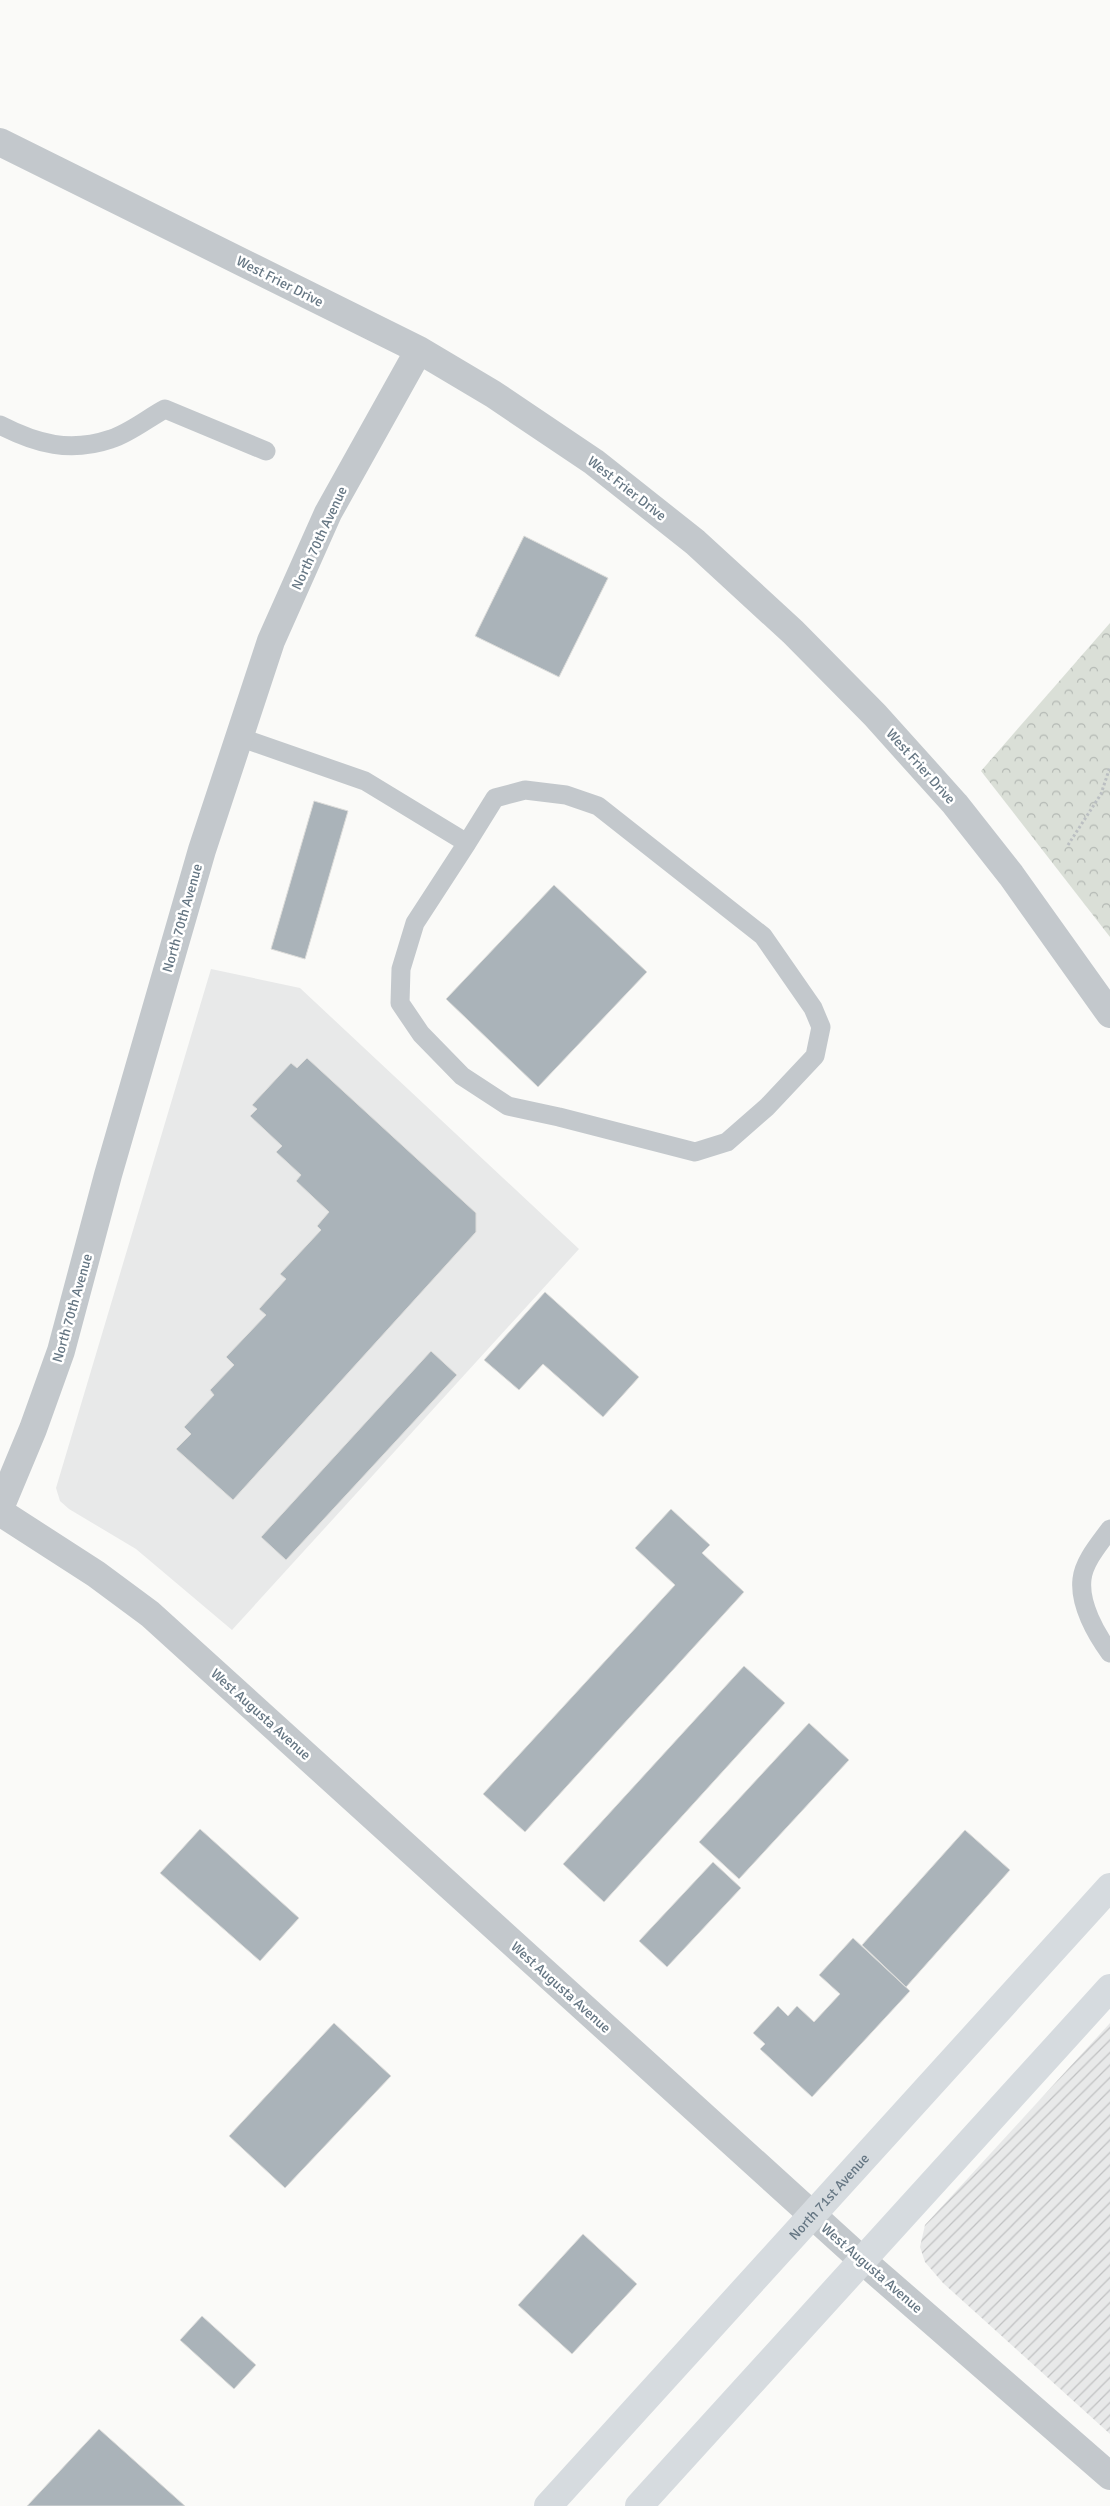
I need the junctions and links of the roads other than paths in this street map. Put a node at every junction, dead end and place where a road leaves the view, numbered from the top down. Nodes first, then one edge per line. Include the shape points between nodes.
1 (0, 142) edge
2 (419, 350) junction
3 (0, 425) edge
4 (266, 450) dead end
5 (239, 737) junction
6 (467, 843) junction
7 (1110, 1014) edge
8 (0, 1508) edge
9 (0, 1512) edge
10 (1110, 1529) edge
11 (1110, 1653) edge
12 (1110, 1887) edge
13 (1110, 1988) edge
14 (812, 2215) junction
15 (862, 2260) junction
16 (1110, 2476) edge
17 (548, 2506) edge
18 (639, 2506) edge

1 - 2 street, West Frier Drive
2 - 5 street, North 70th Avenue via 328,513 271,641
2 - 7 street, West Frier Drive via 493,394 594,462 695,542 793,632 875,715 955,804 1011,875
3 - 4 lane via 28,439 78,448 113,439 165,409
5 - 6 lane via 365,781
5 - 8 street, North 70th Avenue via 159,996 61,1351
6 - 6 lane via 415,923 401,969 400,1003 420,1034 462,1076 508,1106 695,1152 727,1142 767,1108 815,1056 821,1027 813,1008 763,936 598,806 566,796 525,790 495,798
9 - 14 street, West Augusta Avenue via 96,1574 150,1614
10 - 11 lane via 1090,1559 1082,1579 1095,1633
12 - 14 street, North 71st Avenue
13 - 15 street
14 - 15 street, West Augusta Avenue
14 - 17 street, North 71st Avenue
15 - 16 street, West Augusta Avenue
15 - 18 street

